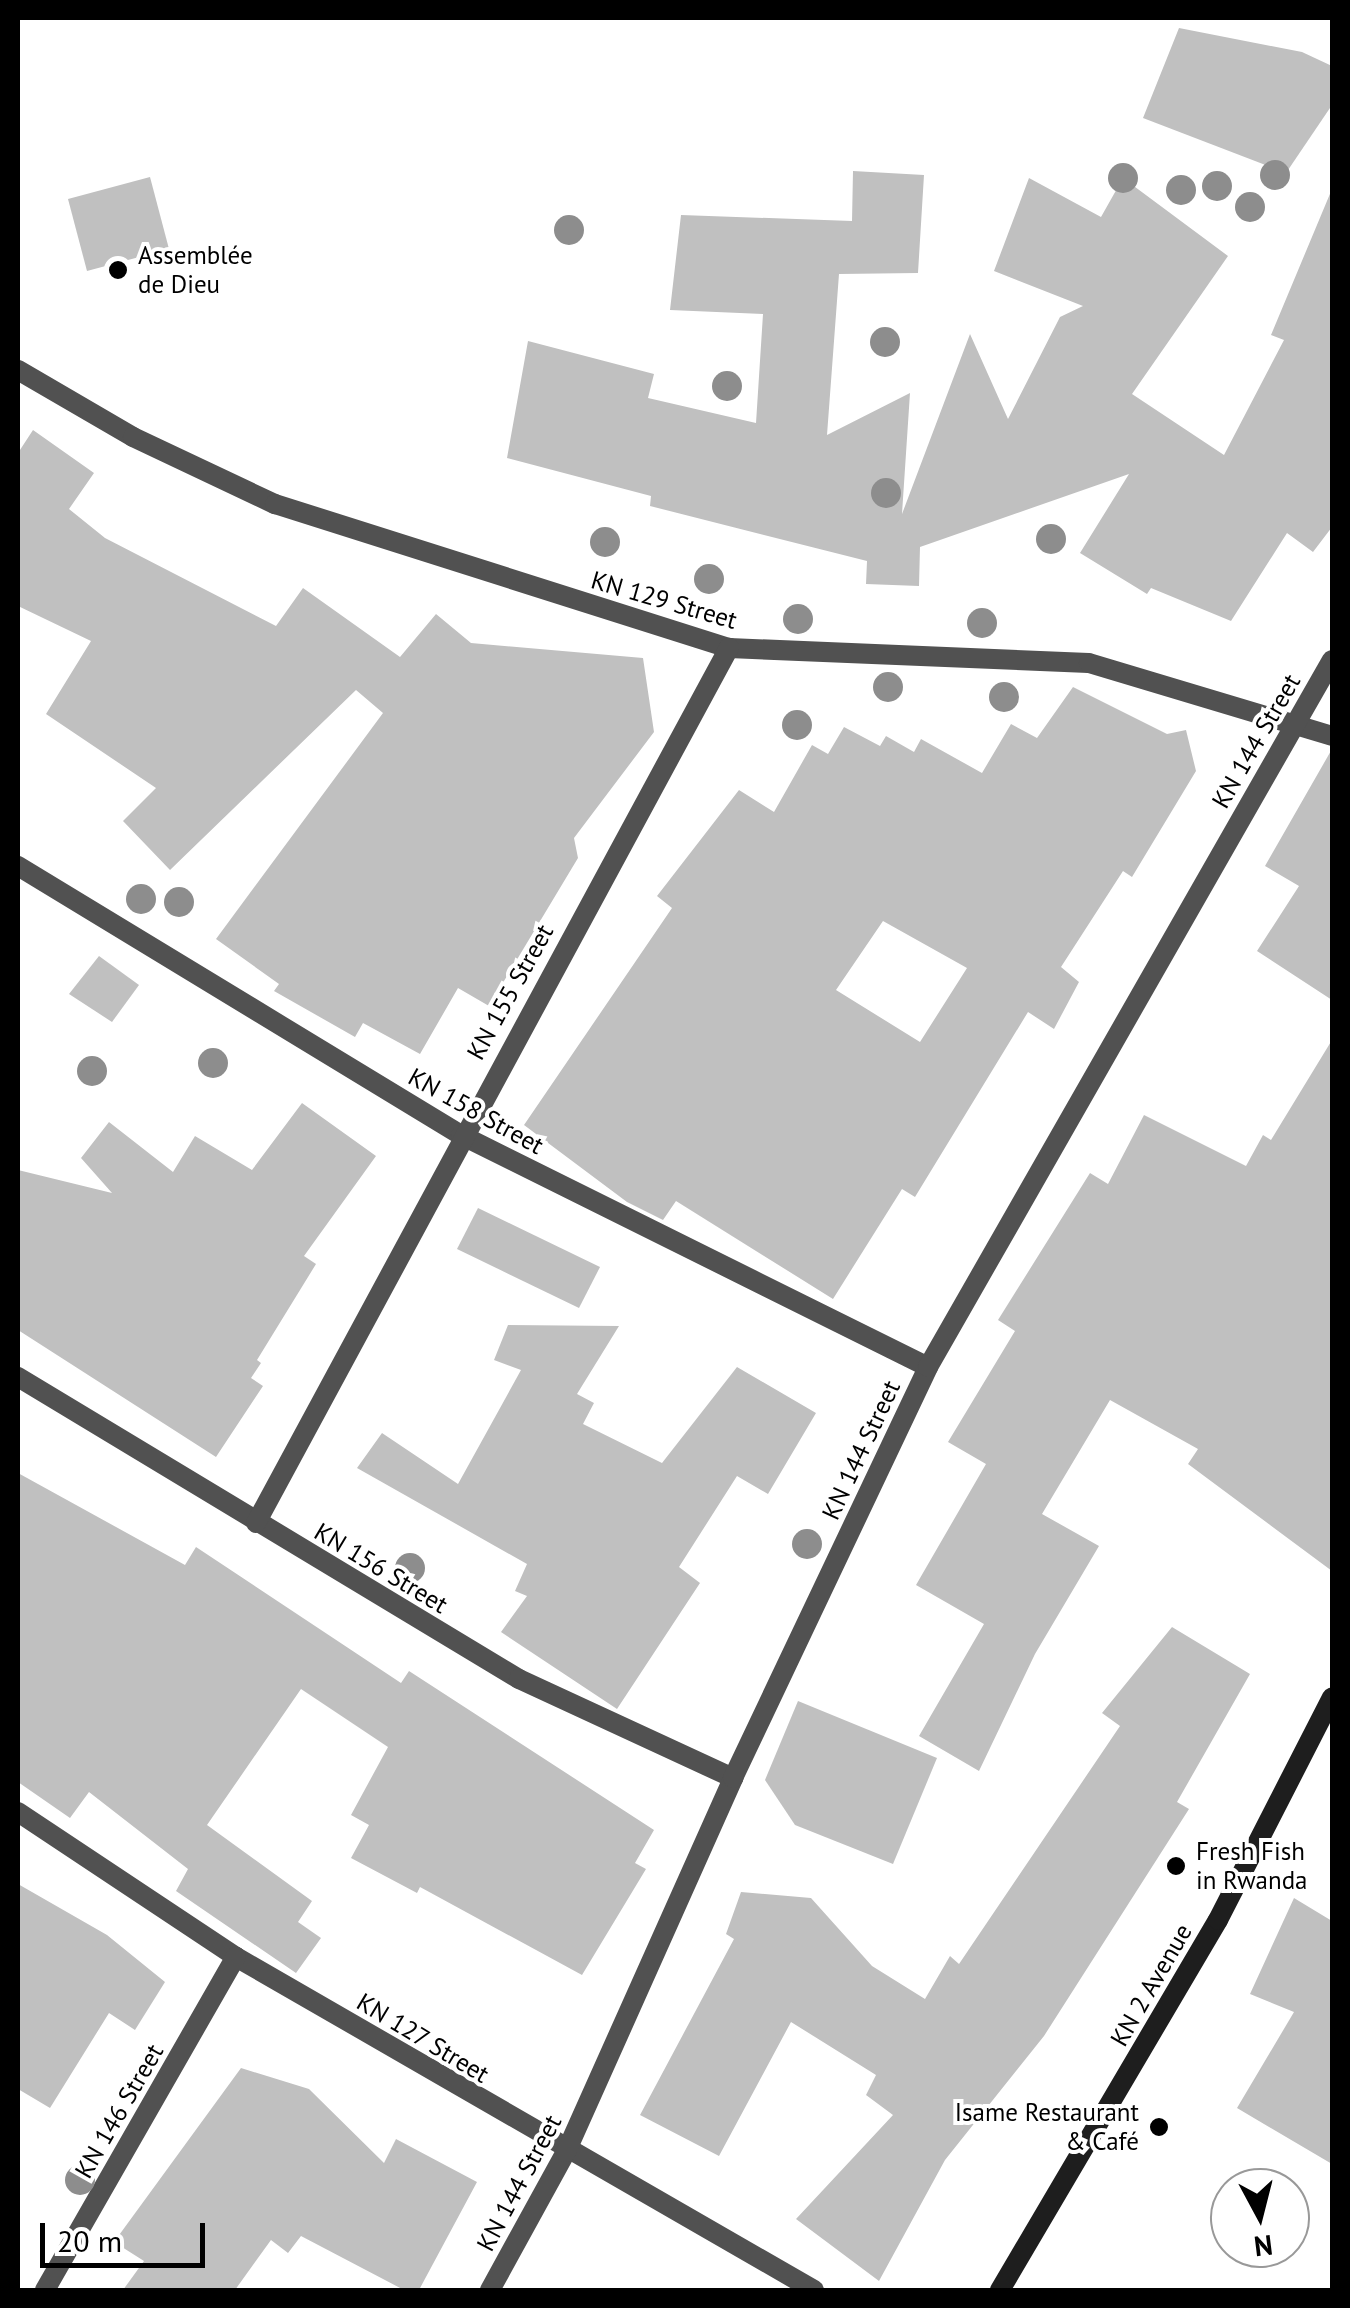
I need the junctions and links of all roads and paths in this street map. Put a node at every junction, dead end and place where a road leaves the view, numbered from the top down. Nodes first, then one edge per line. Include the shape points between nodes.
1 (18, 370) edge
2 (729, 648) junction
3 (1332, 660) edge
4 (1296, 722) junction
5 (1332, 736) edge
6 (18, 866) edge
7 (460, 1135) junction
8 (928, 1368) junction
9 (18, 1377) edge
10 (256, 1522) junction
11 (1332, 1698) edge
12 (733, 1778) junction
13 (18, 1812) edge
14 (236, 1956) junction
15 (566, 2152) junction
16 (46, 2290) edge
17 (490, 2290) edge
18 (814, 2290) edge
19 (1000, 2290) edge

1 - 2 street, KN 129 Street via 133,438 275,504
2 - 4 street, KN 129 Street via 1089,662
2 - 7 street, KN 155 Street
3 - 4 street, KN 144 Street
4 - 5 street, KN 129 Street
4 - 8 street, KN 144 Street
6 - 7 street, KN 158 Street
7 - 8 street, KN 158 Street
7 - 10 street, KN 155 Street
8 - 12 street, KN 144 Street
9 - 10 street, KN 156 Street
10 - 12 street, KN 156 Street via 519,1680
11 - 19 main road, KN 2 Avenue via 1218,1920
12 - 15 street, KN 144 Street
13 - 14 street, KN 127 Street
14 - 15 street, KN 127 Street
14 - 16 street, KN 146 Street
15 - 17 street, KN 144 Street
15 - 18 street, KN 127 Street

